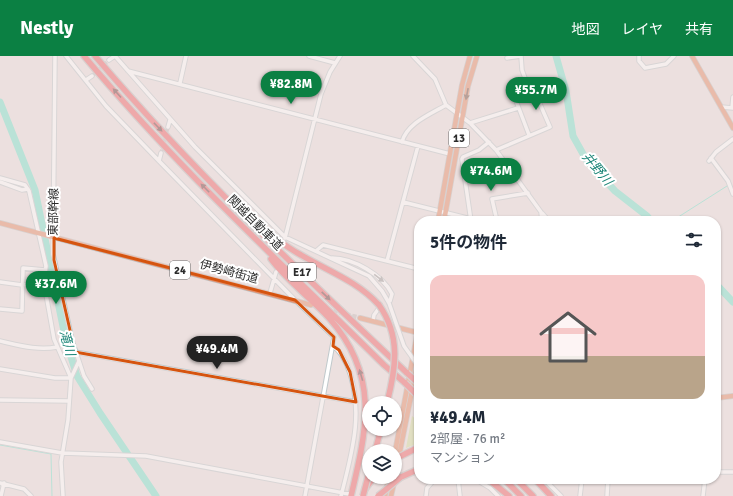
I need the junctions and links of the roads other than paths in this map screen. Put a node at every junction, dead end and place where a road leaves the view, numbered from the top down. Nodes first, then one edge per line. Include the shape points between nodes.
1 (55, 56) edge
2 (66, 56) edge
3 (84, 56) edge
4 (95, 56) edge
5 (186, 56) edge
6 (309, 56) edge
7 (340, 56) edge
8 (413, 56) edge
9 (470, 56) edge
10 (476, 56) edge
11 (639, 56) edge
12 (674, 56) edge
13 (692, 56) edge
14 (508, 58) dead end
15 (109, 60) dead end
16 (335, 63) junction
17 (128, 71) junction
18 (92, 76) tunnel mouth
19 (86, 80) junction
20 (180, 83) junction
21 (529, 89) junction
22 (733, 97) edge
23 (446, 105) junction
24 (721, 107) junction
25 (518, 108) junction
26 (733, 108) edge
27 (457, 114) junction
28 (462, 118) junction
29 (316, 119) junction
30 (170, 120) junction
31 (470, 123) junction
32 (168, 126) tunnel mouth
33 (733, 128) edge
34 (529, 135) junction
35 (733, 139) edge
36 (402, 142) junction
37 (489, 142) junction
38 (418, 146) junction
39 (496, 150) junction
40 (161, 153) tunnel mouth
41 (450, 154) junction
42 (159, 161) junction
43 (199, 170) junction
44 (0, 178) edge
45 (0, 182) edge
46 (28, 189) junction
47 (528, 193) junction
48 (733, 194) edge
49 (403, 202) junction
50 (440, 211) junction
51 (445, 212) junction
52 (541, 212) junction
53 (439, 216) edge
54 (445, 216) edge
55 (458, 216) edge
56 (470, 216) edge
57 (496, 216) edge
58 (541, 216) edge
59 (545, 216) edge
60 (0, 223) edge
61 (40, 234) junction
62 (51, 237) junction
63 (285, 238) junction
64 (262, 246) junction
65 (316, 251) junction
66 (331, 258) junction
67 (387, 261) junction
68 (414, 268) edge
69 (45, 270) junction
70 (276, 272) dead end
71 (274, 278) junction
72 (0, 282) edge
73 (44, 283) junction
74 (22, 285) junction
75 (270, 293) junction
76 (295, 300) junction
77 (384, 304) junction
78 (310, 305) dead end
79 (0, 309) edge
80 (360, 318) tunnel mouth
81 (373, 321) junction
82 (414, 331) edge
83 (0, 341) edge
84 (333, 346) junction
85 (57, 348) junction
86 (75, 352) junction
87 (414, 353) edge
88 (414, 359) edge
89 (78, 363) junction
90 (0, 369) edge
91 (71, 378) junction
92 (414, 380) edge
93 (414, 381) edge
94 (92, 389) dead end
95 (414, 391) edge
96 (389, 396) edge
97 (733, 396) edge
98 (324, 397) junction
99 (721, 398) edge
100 (0, 400) edge
101 (69, 401) junction
102 (356, 402) junction
103 (0, 442) edge
104 (397, 444) edge
105 (402, 444) edge
106 (414, 450) edge
107 (62, 453) junction
108 (402, 456) edge
109 (414, 471) edge
110 (721, 472) edge
111 (733, 472) edge
112 (1, 484) edge
113 (366, 484) edge
114 (370, 484) edge
115 (388, 484) edge
116 (394, 484) edge
117 (431, 484) edge
118 (459, 484) edge
119 (482, 484) edge
120 (494, 484) edge
121 (509, 484) edge
122 (521, 484) edge
123 (540, 484) edge
124 (549, 484) edge
125 (581, 484) edge
126 (608, 484) edge
127 (704, 484) edge
128 (307, 486) junction
129 (342, 494) edge
130 (350, 495) edge
131 (1, 496) edge
132 (31, 496) edge
133 (63, 496) edge
134 (305, 496) edge
135 (362, 496) edge
136 (378, 496) edge
137 (385, 496) edge
138 (391, 496) edge
139 (426, 496) edge
140 (460, 496) edge
141 (498, 496) edge
142 (509, 496) edge
143 (521, 496) edge
144 (533, 496) edge
145 (551, 496) edge
146 (561, 496) edge
147 (580, 496) edge
148 (607, 496) edge
149 (703, 496) edge

1 - 62 street, 東部幹線
2 - 19 street
64 -> 3 highway, 関越自動車道 / E17 via 147,127
4 -> 43 highway, 関越自動車道 / E17
5 - 20 street
6 - 16 street
7 - 16 street
8 - 23 street via 435,79
9 - 27 main road, 13
10 -> 28 main road, 13
11 - 12 street via 639,61 646,68 666,64
13 - 24 main road
14 - 21 street via 521,56 522,70
15 - 17 street via 115,56
16 - 29 street via 325,83
17 - 20 street
17 - 30 street
18 - 19 street
19 - 42 street via 106,106
20 - 29 street
21 - 25 street via 515,98
21 - 34 street via 535,88 551,126
22 - 26 street
23 - 27 street
23 - 36 street via 407,130
24 - 26 street
24 - 33 main road
25 - 31 street
25 - 34 street
27 - 28 street
27 - 41 main road, 13
28 - 31 street
28 - 51 main road, 13
29 - 36 street
29 - 63 street
30 - 32 street
30 - 63 street
31 - 37 street
34 - 39 street
35 - 48 street via 710,160
36 - 38 street
37 - 39 street
37 - 56 street via 462,159
38 - 41 street
38 - 49 street
39 - 47 street
40 - 42 street
41 - 50 main road, 13
42 - 71 street
43 - 77 highway via 288,248 351,282
43 -> 92 highway, 関越自動車道 / E17, bridge
44 - 46 street via 25,185
45 - 46 street via 22,190
46 - 61 street
47 - 52 street
47 - 57 street via 492,199
49 - 50 street
49 - 67 street
50 - 51 street
50 - 53 main road, 13
51 - 54 main road, 13
51 - 55 street
52 - 58 street
52 - 59 street
60 - 61 main road, 24
61 - 62 main road, 24
61 - 69 street
62 - 75 main road, 伊勢崎街道 / 24
62 - 86 street, 東部幹線
63 - 65 street
64 - 95 highway, 関越自動車道 / E17, bridge
130 -> 64 highway via 366,425 365,396 358,366 350,347 330,319 276,266
65 - 66 street
65 - 67 street via 323,245
66 - 77 street via 369,276 382,291
66 -> 77 street via 349,260 378,277 392,294
67 - 68 street
69 - 73 street
69 - 74 street via 24,268
70 - 71 street
71 - 75 street
71 - 76 street
72 - 74 street
73 - 74 street
73 - 85 street
74 - 79 street via 22,311
75 - 76 main road, 伊勢崎街道 / 24
76 - 78 main road, 伊勢崎街道 / 24
76 - 84 street via 334,336
77 - 81 street via 374,315
77 - 88 street, bridge via 404,346
77 - 96 highway, bridge via 396,353
80 - 81 main road
81 - 82 main road
83 - 85 street via 28,347
84 - 98 street
84 - 102 street via 339,350 350,372
85 - 91 street
86 - 89 street, 東部幹線
86 - 98 street
87 - 104 main road
89 - 91 street
89 - 94 street, 東部幹線
90 - 91 street via 55,378
91 - 101 street
93 - 105 main road
97 - 99 main road
98 - 102 street
98 - 128 street
100 - 101 street
101 - 107 street
102 - 129 street via 354,438
103 - 107 street
106 - 108 highway, bridge
107 - 128 street via 134,454
107 - 133 street
109 - 136 highway, bridge via 402,477
110 - 111 street
112 - 131 street
112 - 132 street via 24,489
113 - 135 highway, bridge
114 - 135 highway
115 - 137 main road
116 - 138 main road
117 - 139 street
118 - 140 street
119 - 141 street
120 - 142 highway
121 - 143 highway
122 - 144 highway
123 - 145 highway
124 - 146 street
125 - 147 street
126 - 148 street
127 - 149 street
128 - 129 street
128 - 134 street
129 - 130 street

